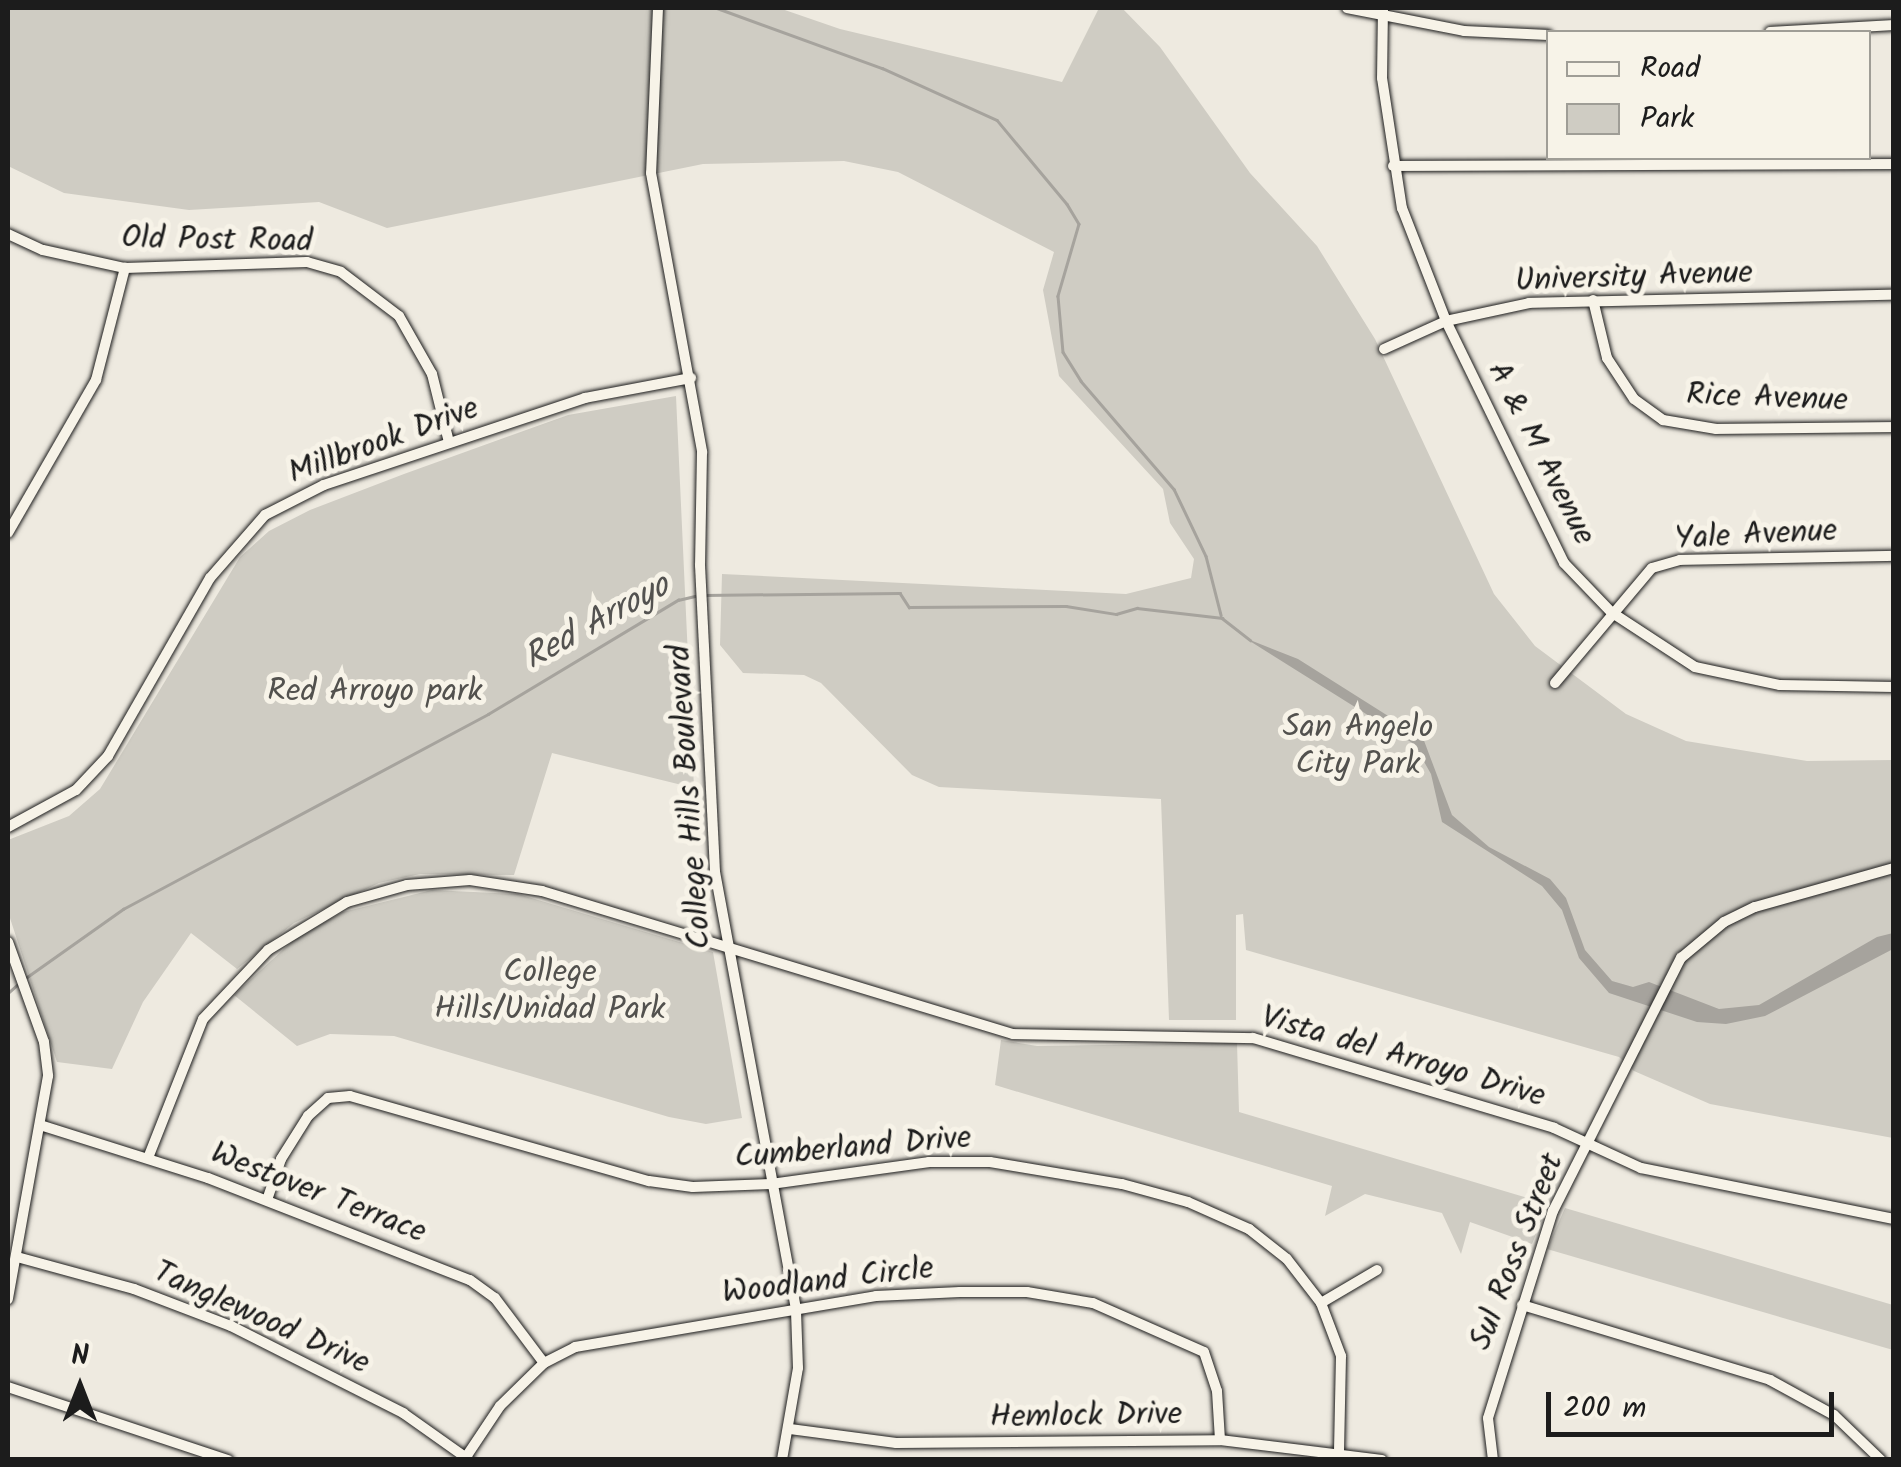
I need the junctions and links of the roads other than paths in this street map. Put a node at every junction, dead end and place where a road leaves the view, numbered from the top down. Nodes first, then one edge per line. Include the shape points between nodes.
1 (658, 8) edge
2 (1347, 8) edge
3 (1383, 11) edge
4 (1894, 24) edge
5 (1801, 30) edge
6 (1546, 34) edge
7 (1894, 164) edge
8 (1393, 166) junction
9 (8, 234) edge
10 (125, 268) junction
11 (1894, 295) edge
12 (1593, 300) junction
13 (1446, 322) junction
14 (1384, 349) dead end
15 (691, 378) junction
16 (1894, 427) edge
17 (449, 442) junction
18 (8, 533) edge
19 (1894, 556) edge
20 (1611, 612) junction
21 (1555, 684) dead end
22 (1894, 686) edge
23 (8, 827) edge
24 (1894, 868) edge
25 (8, 942) edge
26 (726, 946) junction
27 (40, 1125) junction
28 (1586, 1144) junction
29 (148, 1158) junction
30 (771, 1184) junction
31 (267, 1200) junction
32 (1894, 1218) edge
33 (17, 1257) junction
34 (1376, 1270) dead end
35 (8, 1299) edge
36 (1321, 1303) junction
37 (1522, 1305) junction
38 (796, 1310) junction
39 (544, 1364) junction
40 (8, 1387) edge
41 (790, 1430) junction
42 (1220, 1440) junction
43 (1339, 1451) junction
44 (468, 1458) edge
45 (228, 1460) edge
46 (782, 1460) edge
47 (1382, 1460) edge
48 (1492, 1460) edge
49 (1881, 1460) edge

1 - 15 street, College Hills Boulevard via 650,173 666,280
2 - 3 street
3 - 6 street via 1464,31
3 - 8 street, A & M Avenue
4 - 5 street
7 - 8 street
8 - 13 street, A & M Avenue via 1419,259
9 - 10 street, Old Post Road via 42,250
10 - 17 street, Old Post Road via 307,262 341,272 399,316 432,374
10 - 18 street via 96,380
11 - 12 street, University Avenue
12 - 13 street, University Avenue via 1529,303
12 - 16 street, Rice Avenue via 1607,358 1634,399 1663,420 1716,429
13 - 14 street, University Avenue
13 - 20 street, A & M Avenue via 1564,563
15 - 17 street, Millbrook Drive via 585,398
15 - 26 street, College Hills Boulevard via 702,452 702,622 715,872
17 - 23 street, Millbrook Drive via 324,485 264,514 210,578 108,756 76,790
19 - 20 street, Yale Avenue via 1680,560 1652,568
20 - 21 street, Yale Avenue
20 - 22 street, A & M Avenue via 1656,646 1734,680
24 - 28 street, Sul Ross Street via 1724,922 1668,979
25 - 27 street via 48,1076
26 - 28 street, Vista del Arroyo Drive via 1013,1034 1253,1038 1554,1128
26 - 29 street, Vista del Arroyo Drive via 506,883 407,885 347,902 287,934 238,976 203,1019
26 - 30 street, College Hills Boulevard
27 - 29 street, Westover Terrace
27 - 33 street
28 - 32 street, Vista del Arroyo Drive via 1641,1168
28 - 37 street, Sul Ross Street via 1553,1211
29 - 31 street, Westover Terrace
30 - 31 street, Cumberland Drive via 649,1181 350,1096 328,1098 308,1116 281,1159
30 - 36 street, Cumberland Drive via 928,1162 990,1162 1122,1184 1188,1202 1249,1229 1288,1259
30 - 38 street, College Hills Boulevard
31 - 39 street, Westover Terrace via 470,1280 494,1298
33 - 35 street
33 - 44 street, Tanglewood Drive via 134,1289 231,1326 403,1413
34 - 36 street
36 - 43 street, Cumberland Drive via 1341,1356
37 - 48 street, Sul Ross Street via 1488,1418
37 - 49 street via 1770,1380 1834,1415
38 - 39 street, Woodland Circle via 626,1336 575,1347
38 - 41 street, College Hills Boulevard
38 - 42 street, Woodland Circle via 876,1296 960,1292 1027,1292 1092,1304 1204,1352 1217,1391
39 - 44 street, Woodland Circle via 500,1406
40 - 45 street
41 - 42 street, Hemlock Drive via 896,1444
41 - 46 street, College Hills Boulevard
42 - 43 street, Hemlock Drive
43 - 47 street, Hemlock Drive

